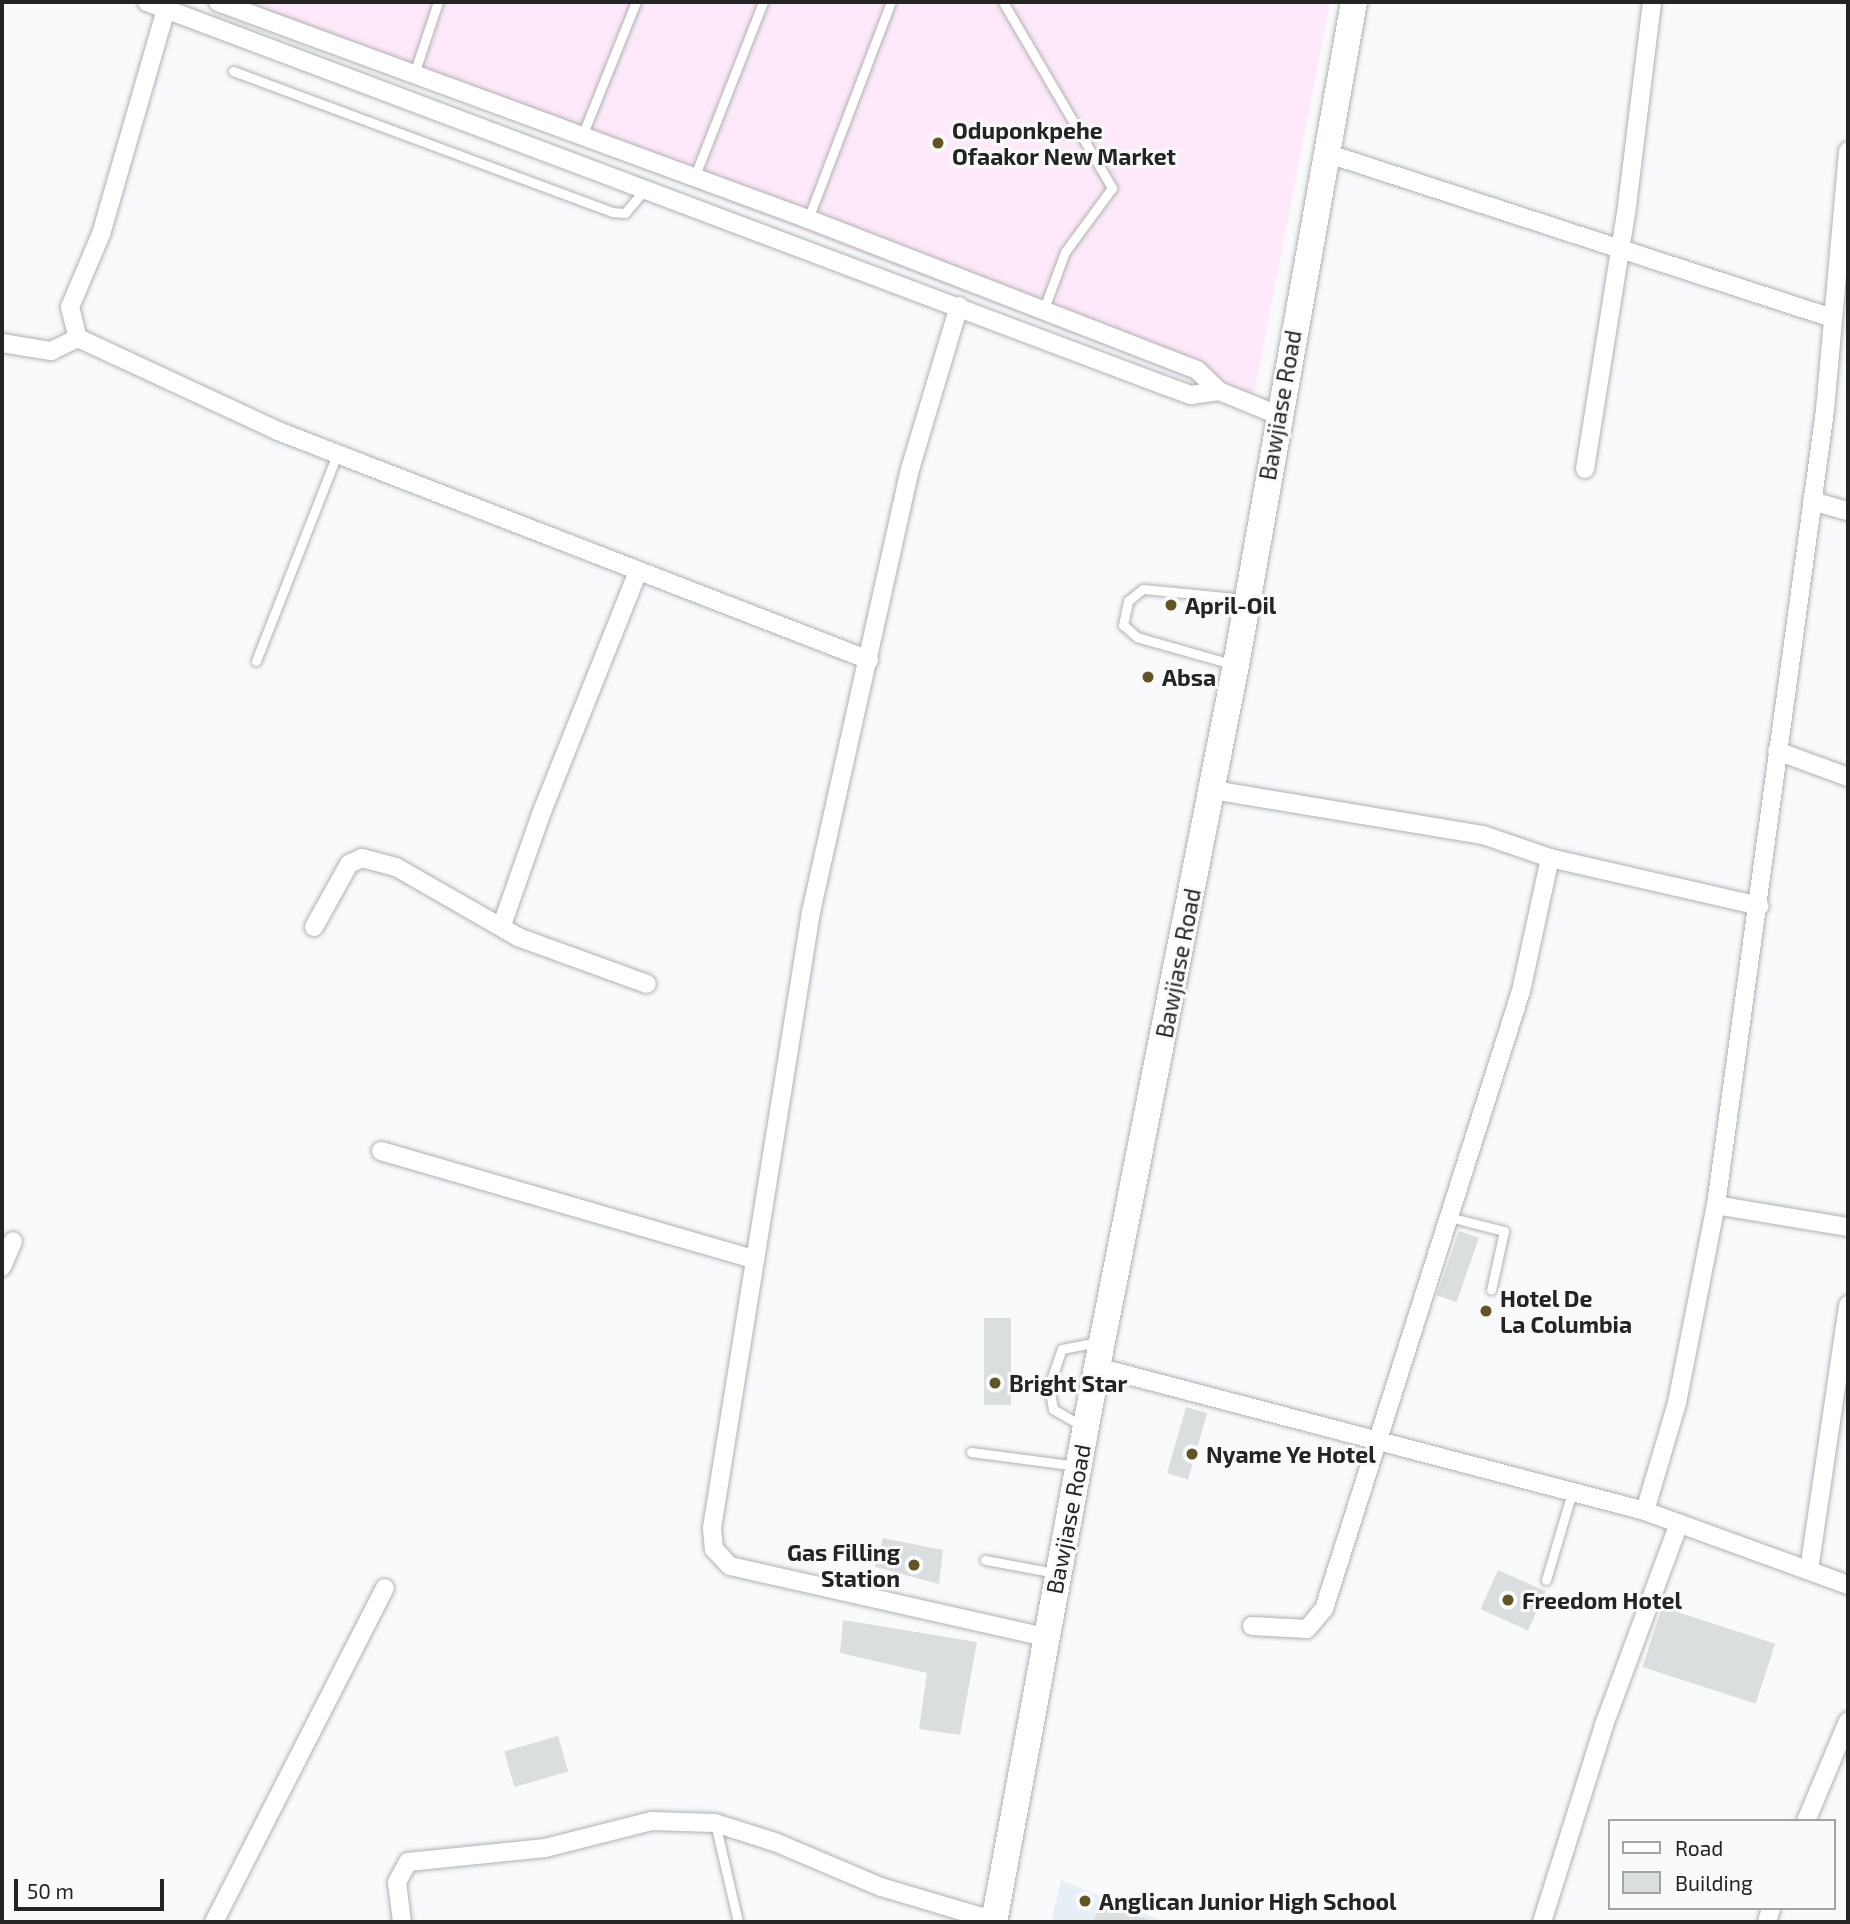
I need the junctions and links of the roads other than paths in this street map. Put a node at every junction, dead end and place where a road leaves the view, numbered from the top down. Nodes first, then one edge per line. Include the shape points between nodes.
1 (146, 2) edge
2 (218, 2) edge
3 (438, 2) edge
4 (636, 2) edge
5 (763, 2) edge
6 (891, 2) edge
7 (1003, 2) edge
8 (1354, 2) edge
9 (1652, 2) edge
10 (166, 9) junction
11 (233, 71) dead end
12 (414, 74) junction
13 (582, 136) junction
14 (1848, 150) edge
15 (1326, 153) junction
16 (694, 178) junction
17 (646, 187) junction
18 (808, 219) junction
19 (1844, 219) edge
20 (1621, 248) junction
21 (959, 306) junction
22 (1042, 314) junction
23 (1832, 318) junction
24 (78, 338) junction
25 (2, 343) edge
26 (1219, 391) junction
27 (1278, 415) junction
28 (337, 454) junction
29 (1585, 469) dead end
30 (1812, 501) junction
31 (1848, 511) edge
32 (638, 572) junction
33 (1249, 599) junction
34 (869, 660) junction
35 (256, 661) dead end
36 (1236, 665) junction
37 (1777, 751) junction
38 (1848, 777) edge
39 (1213, 790) junction
40 (1550, 858) junction
41 (1760, 906) junction
42 (502, 925) junction
43 (314, 927) dead end
44 (647, 984) dead end
45 (381, 1151) dead end
46 (1716, 1205) junction
47 (1448, 1216) junction
48 (1848, 1227) edge
49 (13, 1241) dead end
50 (753, 1259) junction
51 (2, 1267) edge
52 (1491, 1290) dead end
53 (1848, 1305) edge
54 (1100, 1354) junction
55 (1085, 1428) junction
56 (1379, 1443) junction
57 (971, 1452) dead end
58 (1078, 1466) junction
59 (1572, 1492) junction
60 (1645, 1511) junction
61 (1679, 1523) junction
62 (985, 1560) dead end
63 (1809, 1570) junction
64 (1057, 1574) junction
65 (1546, 1580) dead end
66 (1848, 1586) edge
67 (385, 1587) dead end
68 (1252, 1626) dead end
69 (1045, 1637) junction
70 (1848, 1721) edge
71 (1807, 1819) edge
72 (715, 1824) junction
73 (214, 1922) edge
74 (402, 1922) edge
75 (738, 1922) edge
76 (994, 1922) edge
77 (1542, 1922) edge

1 - 10 street
2 - 12 street
3 - 12 lane
4 - 13 lane
5 - 16 lane
6 - 18 lane
7 - 22 lane via 1112,188 1065,252
8 - 15 main road, Bawjiase Road
9 - 20 street
10 - 17 street
10 - 24 street via 101,234 70,307
11 - 17 lane via 612,212 625,213 635,206
12 - 13 street
13 - 16 street
14 - 19 street
15 - 20 street
15 - 27 main road, Bawjiase Road
16 - 18 street
17 - 21 street
18 - 22 street
19 - 23 street
20 - 23 street
20 - 29 street
21 - 26 street via 1191,395
21 - 34 street via 910,469
22 - 26 street via 1197,370
23 - 30 street
24 - 25 street via 51,351
24 - 28 street
26 - 27 street
27 - 33 main road, Bawjiase Road
28 - 32 street
28 - 35 lane
30 - 31 street
30 - 37 street
32 - 34 street via 751,611
32 - 42 street via 541,814
33 - 36 main road, Bawjiase Road
33 - 36 lane via 1143,589 1128,601 1123,625 1137,637
34 - 50 street via 811,912
36 - 39 main road, Bawjiase Road
37 - 38 street
37 - 41 street
39 - 40 street via 1483,835
39 - 54 main road, Bawjiase Road
40 - 41 street
40 - 47 street via 1521,991
41 - 46 street
42 - 43 street via 396,867 362,858 349,864
42 - 44 street via 517,937
45 - 50 street
46 - 48 street
46 - 60 street via 1677,1403
47 - 52 lane via 1504,1231
47 - 56 street
49 - 51 street
50 - 69 street via 712,1528 720,1559 730,1566
53 - 63 street
54 - 55 main road, Bawjiase Road
54 - 55 lane via 1062,1349 1049,1386 1053,1409
54 - 56 street
55 - 58 main road, Bawjiase Road
56 - 59 street
56 - 68 street via 1316,1621 1307,1629
57 - 58 lane
58 - 64 main road, Bawjiase Road
59 - 60 street
59 - 65 lane
60 - 61 street
61 - 63 street
61 - 77 street via 1604,1724
62 - 64 lane
63 - 66 street
64 - 69 main road, Bawjiase Road
67 - 73 street
69 - 76 main road, Bawjiase Road
70 - 71 street
72 - 74 street via 652,1821 545,1849 408,1862 397,1882
72 - 75 lane
72 - 76 street via 775,1842 881,1887

